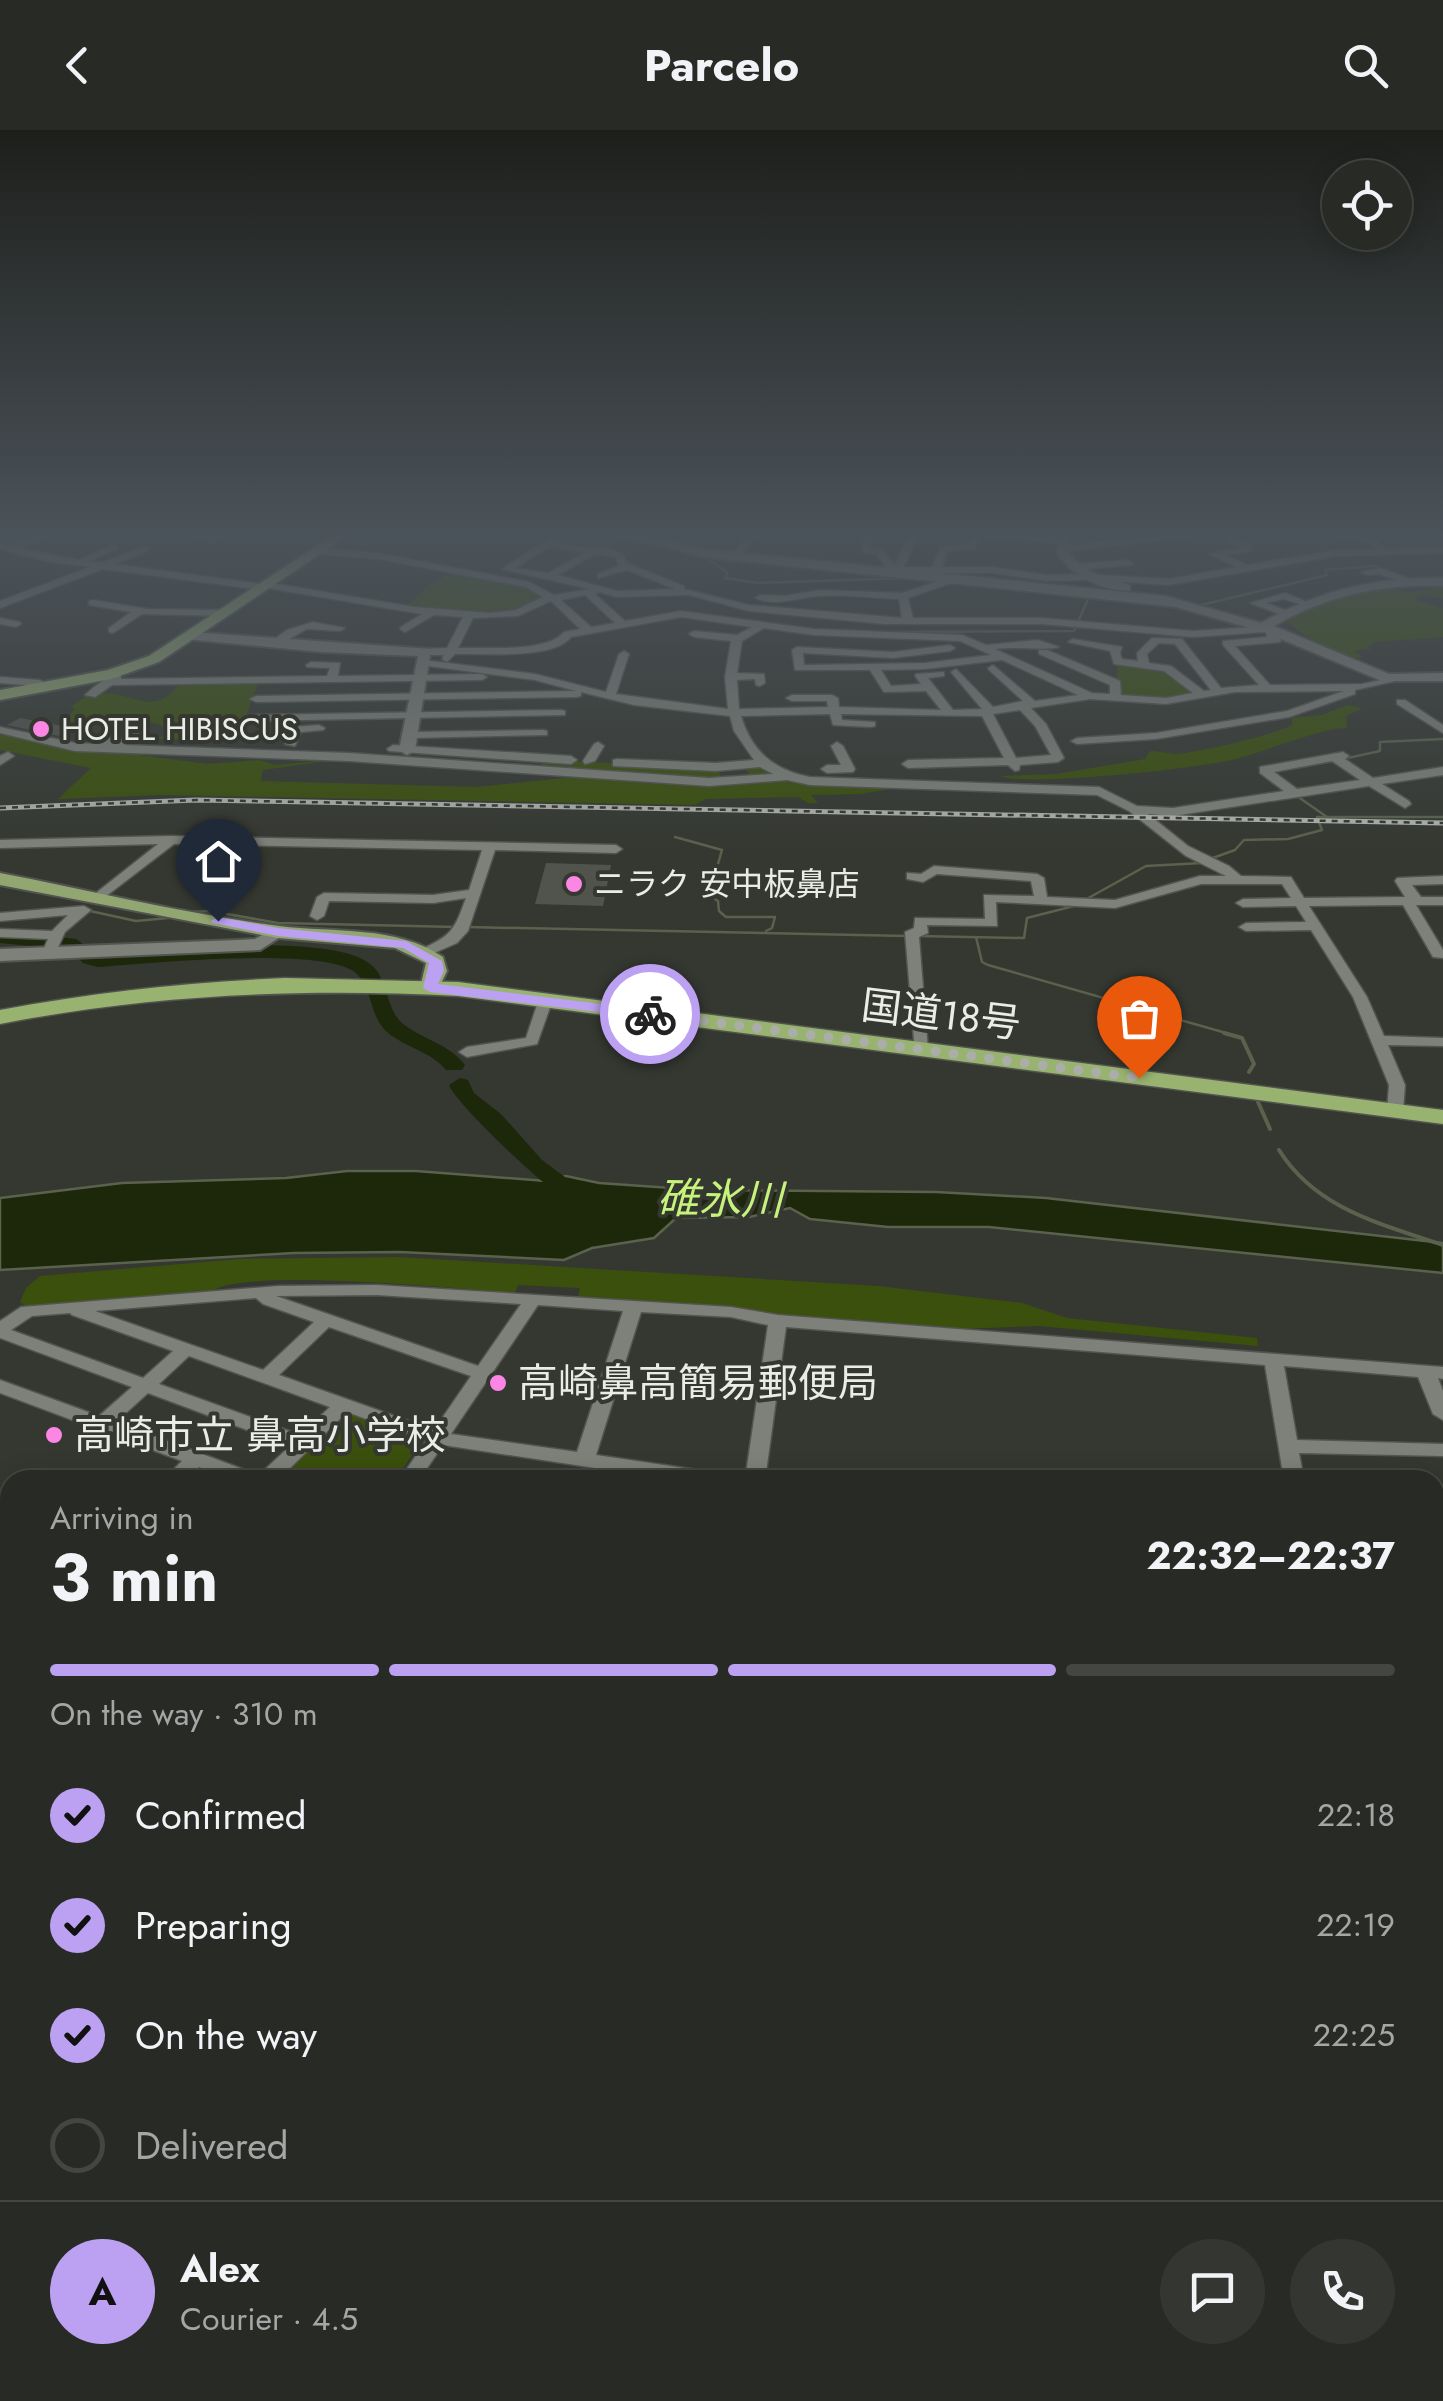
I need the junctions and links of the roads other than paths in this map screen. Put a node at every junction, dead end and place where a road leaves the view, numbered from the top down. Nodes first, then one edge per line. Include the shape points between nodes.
1 (183, 640) edge
2 (238, 640) edge
3 (278, 640) edge
4 (323, 640) edge
5 (456, 640) edge
6 (564, 640) edge
7 (738, 640) edge
8 (962, 640) edge
9 (1276, 640) edge
10 (1296, 640) edge
11 (1074, 642) joint
12 (274, 643) junction
13 (979, 647) junction
14 (312, 648) junction
15 (1057, 648) junction
16 (1042, 652) junction
17 (624, 654) dead end
18 (1000, 656) junction
19 (447, 658) junction
20 (1016, 663) junction
21 (423, 664) junction
22 (1144, 664) junction
23 (311, 665) dead end
24 (135, 667) junction
25 (217, 668) dead end
26 (874, 668) junction
27 (992, 668) junction
28 (956, 672) junction
29 (528, 676) junction
30 (730, 676) junction
31 (1443, 677) edge
32 (0, 680) edge
33 (331, 680) junction
34 (1395, 680) junction
35 (261, 681) junction
36 (107, 682) junction
37 (211, 682) junction
38 (760, 683) dead end
39 (45, 687) junction
40 (1266, 687) junction
41 (1362, 687) junction
42 (929, 688) junction
43 (581, 691) junction
44 (1218, 691) junction
45 (0, 694) edge
46 (91, 695) dead end
47 (417, 696) junction
48 (610, 696) junction
49 (1090, 696) junction
50 (1115, 696) junction
51 (1204, 696) junction
52 (792, 698) dead end
53 (256, 699) junction
54 (1401, 702) dead end
55 (1025, 703) junction
56 (836, 711) junction
57 (988, 712) junction
58 (561, 713) junction
59 (733, 713) junction
60 (950, 714) junction
61 (362, 716) junction
62 (415, 716) junction
63 (139, 726) dead end
64 (109, 728) dead end
65 (0, 730) edge
66 (1443, 730) edge
67 (544, 733) junction
68 (178, 741) dead end
69 (1077, 741) dead end
70 (409, 742) junction
71 (291, 744) junction
72 (105, 746) junction
73 (598, 746) dead end
74 (837, 746) dead end
75 (305, 750) junction
76 (1276, 753) dead end
77 (524, 761) junction
78 (589, 761) junction
79 (908, 764) dead end
80 (1013, 764) junction
81 (1298, 764) junction
82 (764, 765) junction
83 (1443, 771) edge
84 (1428, 774) junction
85 (784, 777) junction
86 (1375, 782) junction
87 (1443, 786) edge
88 (1294, 793) junction
89 (1405, 804) dead end
90 (1134, 808) junction
91 (170, 840) junction
92 (0, 844) edge
93 (490, 846) junction
94 (616, 849) dead end
95 (912, 876) dead end
96 (0, 878) edge
97 (1237, 880) junction
98 (1443, 880) edge
99 (474, 893) junction
100 (1041, 900) junction
101 (1412, 901) junction
102 (1443, 901) edge
103 (1299, 902) junction
104 (1243, 903) dead end
105 (92, 904) junction
106 (317, 916) dead end
107 (0, 917) edge
108 (1313, 926) junction
109 (1246, 927) dead end
110 (278, 932) junction
111 (0, 933) edge
112 (53, 943) junction
113 (425, 953) junction
114 (1443, 954) edge
115 (0, 955) edge
116 (367, 980) junction
117 (432, 983) junction
118 (546, 1000) junction
119 (0, 1008) edge
120 (0, 1016) edge
121 (1378, 1040) junction
122 (1443, 1042) edge
123 (920, 1044) junction
124 (467, 1052) dead end
125 (1395, 1105) junction
126 (1443, 1106) edge
127 (1443, 1117) edge
128 (261, 1293) junction
129 (534, 1298) junction
130 (634, 1306) junction
131 (71, 1309) junction
132 (326, 1320) junction
133 (778, 1321) junction
134 (0, 1330) edge
135 (184, 1351) junction
136 (1274, 1362) junction
137 (1435, 1373) edge
138 (484, 1374) junction
139 (265, 1378) junction
140 (0, 1386) edge
141 (144, 1386) junction
142 (342, 1406) junction
143 (1443, 1414) edge
144 (102, 1423) junction
145 (438, 1438) junction
146 (302, 1443) junction
147 (1289, 1446) junction
148 (1443, 1450) edge
149 (195, 1460) junction
150 (584, 1461) junction
151 (184, 1470) edge
152 (224, 1470) edge
153 (276, 1470) edge
154 (415, 1470) edge
155 (647, 1470) edge
156 (756, 1470) edge
157 (1293, 1470) edge

1 - 24 main road
2 - 12 street
3 - 12 street
4 - 14 street
5 - 19 street
6 - 19 street
7 - 30 street
8 - 13 street
9 - 40 street via 1227,643
10 - 34 street
11 - 15 street
11 - 22 street via 1118,649 1118,662
12 - 14 street
13 - 15 street via 1041,642
13 - 18 street
13 - 26 street via 893,654 798,650 799,668
14 - 21 street via 371,644
15 - 16 street
16 - 20 street
16 - 50 street via 1116,683
17 - 48 street
18 - 20 street
18 - 26 street
19 - 21 street
19 - 29 street
20 - 27 street
20 - 49 street
21 - 29 street
21 - 33 street
21 - 47 street
22 - 44 street via 1142,653 1156,640 1178,641
22 - 51 street via 1167,668
23 - 33 street via 336,665
24 - 36 street
24 - 39 main road
25 - 37 street
26 - 42 street via 888,690
27 - 28 street
27 - 55 street
28 - 42 street via 920,676
28 - 57 street
29 - 43 street
30 - 38 street via 760,676
30 - 59 street
31 - 34 street
32 - 39 street
33 - 35 street
34 - 41 street
35 - 37 street
35 - 53 street
36 - 37 street
36 - 46 street
39 - 45 main road
40 - 41 street
40 - 44 street
41 - 69 street via 1288,714 1156,736
42 - 60 street
43 - 47 street
43 - 48 street
43 - 58 street
44 - 51 street
47 - 53 street
47 - 62 street
48 - 59 street
49 - 50 street
49 - 55 street
50 - 51 street
52 - 56 street via 832,698
53 - 61 street via 246,724
54 - 66 street
55 - 57 street
55 - 80 street via 1058,758
56 - 59 street
56 - 60 street via 840,724 893,724 892,709
57 - 60 street
57 - 80 street
58 - 62 street
58 - 67 street
59 - 82 street
61 - 62 street
61 - 71 street via 359,728 296,729
62 - 70 street
63 - 72 street via 135,739
64 - 72 street
65 - 72 street via 66,746
67 - 70 street
67 - 77 street
68 - 71 street
70 - 75 street
70 - 77 street
71 - 75 street
72 - 75 street
73 - 78 street
74 - 82 street via 849,768
75 - 77 street
76 - 81 street
77 - 78 street
77 - 85 street via 709,782
78 - 82 street
79 - 80 street
81 - 86 street via 1339,757
81 - 88 street via 1264,770
82 - 85 street
83 - 84 street
84 - 86 street
84 - 87 street
85 - 90 street via 1079,788 1111,794
86 - 88 street
86 - 89 street
88 - 90 street via 1173,812
90 - 97 street via 1186,851
91 - 92 street
91 - 93 street
91 - 105 street
93 - 94 street
93 - 99 street
95 - 100 street via 934,870 1036,878
96 - 110 main road
97 - 100 street via 1200,880 1115,904
97 - 103 street via 1286,880
98 - 101 street via 1402,880
99 - 106 street via 324,897
99 - 113 street via 458,936
100 - 123 street via 989,898 992,922 920,920 921,932 912,932
101 - 102 street
101 - 103 street
101 - 114 street
103 - 104 street
103 - 108 street
105 - 107 street
105 - 112 street
108 - 109 street
108 - 121 street via 1354,986
110 - 112 main road via 252,945 84,951
110 - 113 main road via 386,940
111 - 112 street
112 - 115 main road
113 - 117 main road via 436,961
116 - 117 highway
116 - 119 highway via 252,975
116 - 120 highway via 173,990
117 - 118 highway, 国道18号
117 - 123 highway, 国道18号
118 - 123 highway, 国道18号
118 - 124 street via 532,1042
121 - 122 street
121 - 125 street via 1397,1085
123 - 125 highway, 国道18号
125 - 126 highway, 国道18号
125 - 127 highway, 国道18号
128 - 129 street via 377,1290
128 - 131 street
128 - 132 street
129 - 130 street
129 - 138 street
130 - 133 street
130 - 150 street
131 - 134 street via 26,1310
131 - 135 street
132 - 138 street
132 - 139 street
133 - 136 street
133 - 156 street
134 - 141 street
135 - 139 street
135 - 141 street
136 - 137 street
136 - 147 street
137 - 143 street
138 - 145 street
139 - 142 street
140 - 144 street
141 - 144 street
141 - 146 street
142 - 145 street
142 - 146 street
144 - 149 street
145 - 150 street
145 - 154 street
146 - 153 street
147 - 148 street
147 - 157 street
149 - 151 street
149 - 152 street
150 - 155 street

